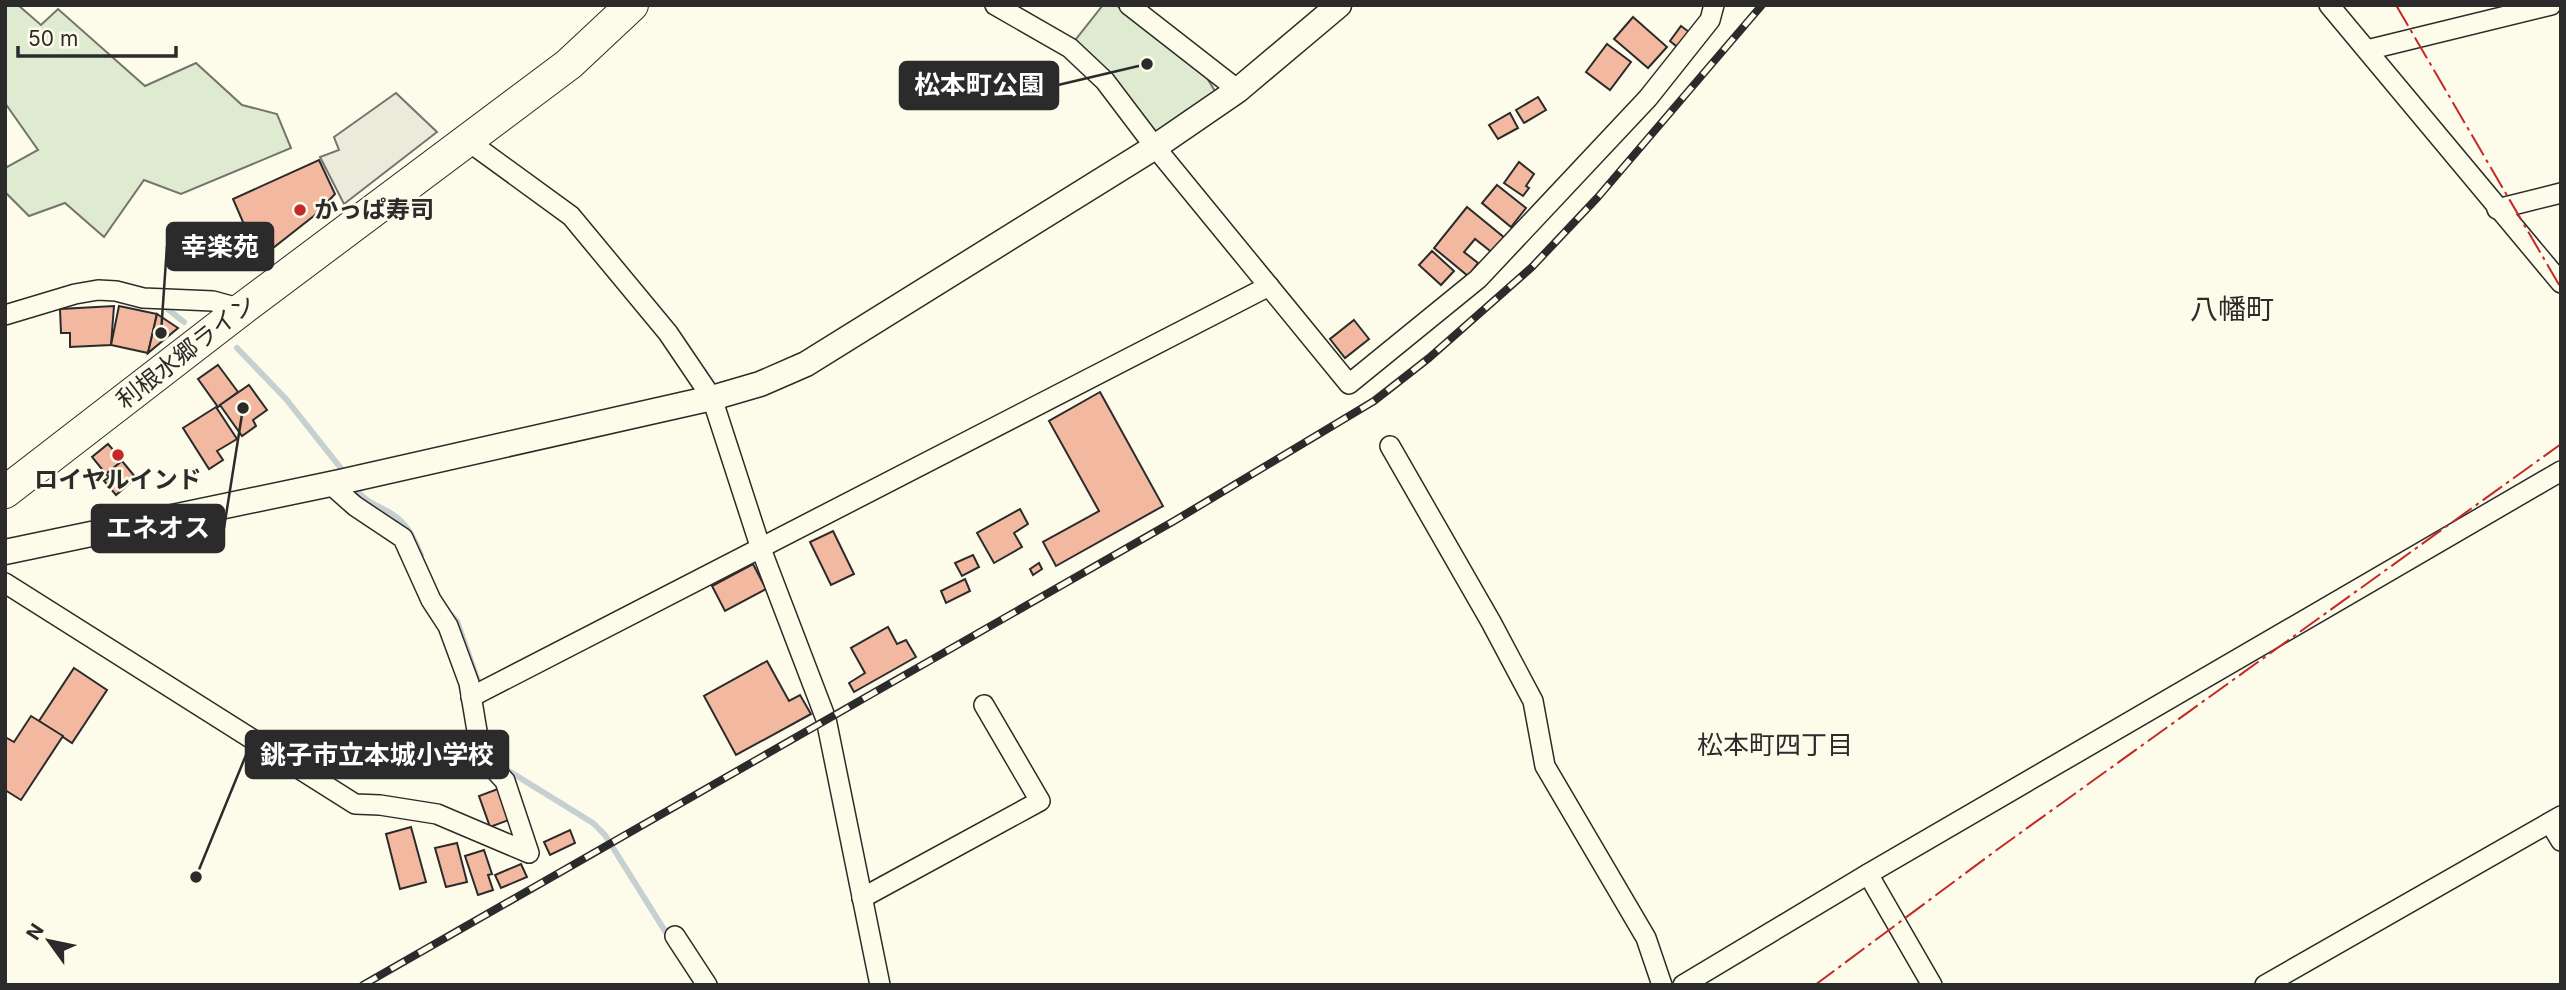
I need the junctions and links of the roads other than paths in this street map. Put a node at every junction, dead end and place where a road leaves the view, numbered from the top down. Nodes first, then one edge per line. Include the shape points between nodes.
1 (632, 5) edge
2 (995, 5) edge
3 (1129, 5) edge
4 (1339, 5) edge
5 (1714, 5) edge
6 (2329, 5) edge
7 (2551, 5) edge
8 (2367, 50) junction
9 (1238, 90) junction
10 (468, 141) junction
11 (1155, 148) junction
12 (2561, 193) edge
13 (2497, 209) junction
14 (2561, 283) edge
15 (1269, 286) junction
16 (242, 309) junction
17 (5, 315) edge
18 (712, 398) junction
19 (1390, 446) dead end
20 (2561, 471) edge
21 (343, 481) junction
22 (5, 492) edge
23 (761, 549) junction
24 (5, 552) edge
25 (5, 583) edge
26 (471, 697) junction
27 (984, 705) dead end
28 (2556, 820) edge
29 (2561, 841) edge
30 (1868, 874) junction
31 (862, 898) junction
32 (675, 936) dead end
33 (878, 982) edge
34 (707, 985) edge
35 (1662, 985) edge
36 (1683, 985) edge
37 (1932, 985) edge
38 (2265, 985) edge

1 - 10 highway, 利根水郷ライン via 569,64
2 - 11 street via 1088,63
3 - 9 street
4 - 9 street
5 - 15 street via 1710,20 1648,98 1518,238 1478,279 1349,384
6 - 8 street
7 - 8 street
8 - 13 street
9 - 11 street
10 - 16 highway, 利根水郷ライン
10 - 18 street via 571,216 668,333
11 - 15 street
11 - 18 street via 806,364
12 - 13 street
13 - 14 street
15 - 23 street
16 - 17 street via 213,301 143,298 98,290
16 - 22 highway, 利根水郷ライン
18 - 21 street
18 - 23 street
19 - 35 street via 1533,701 1545,766 1646,938
20 - 30 street
21 - 24 street
21 - 26 street via 355,506 403,538 448,626
23 - 26 street
23 - 31 street via 826,719
25 - 26 street via 355,804 437,814 529,852 505,781 481,755
27 - 31 street via 1040,801
28 - 29 street
28 - 38 street
30 - 36 street
30 - 37 street
31 - 33 street
32 - 34 street

